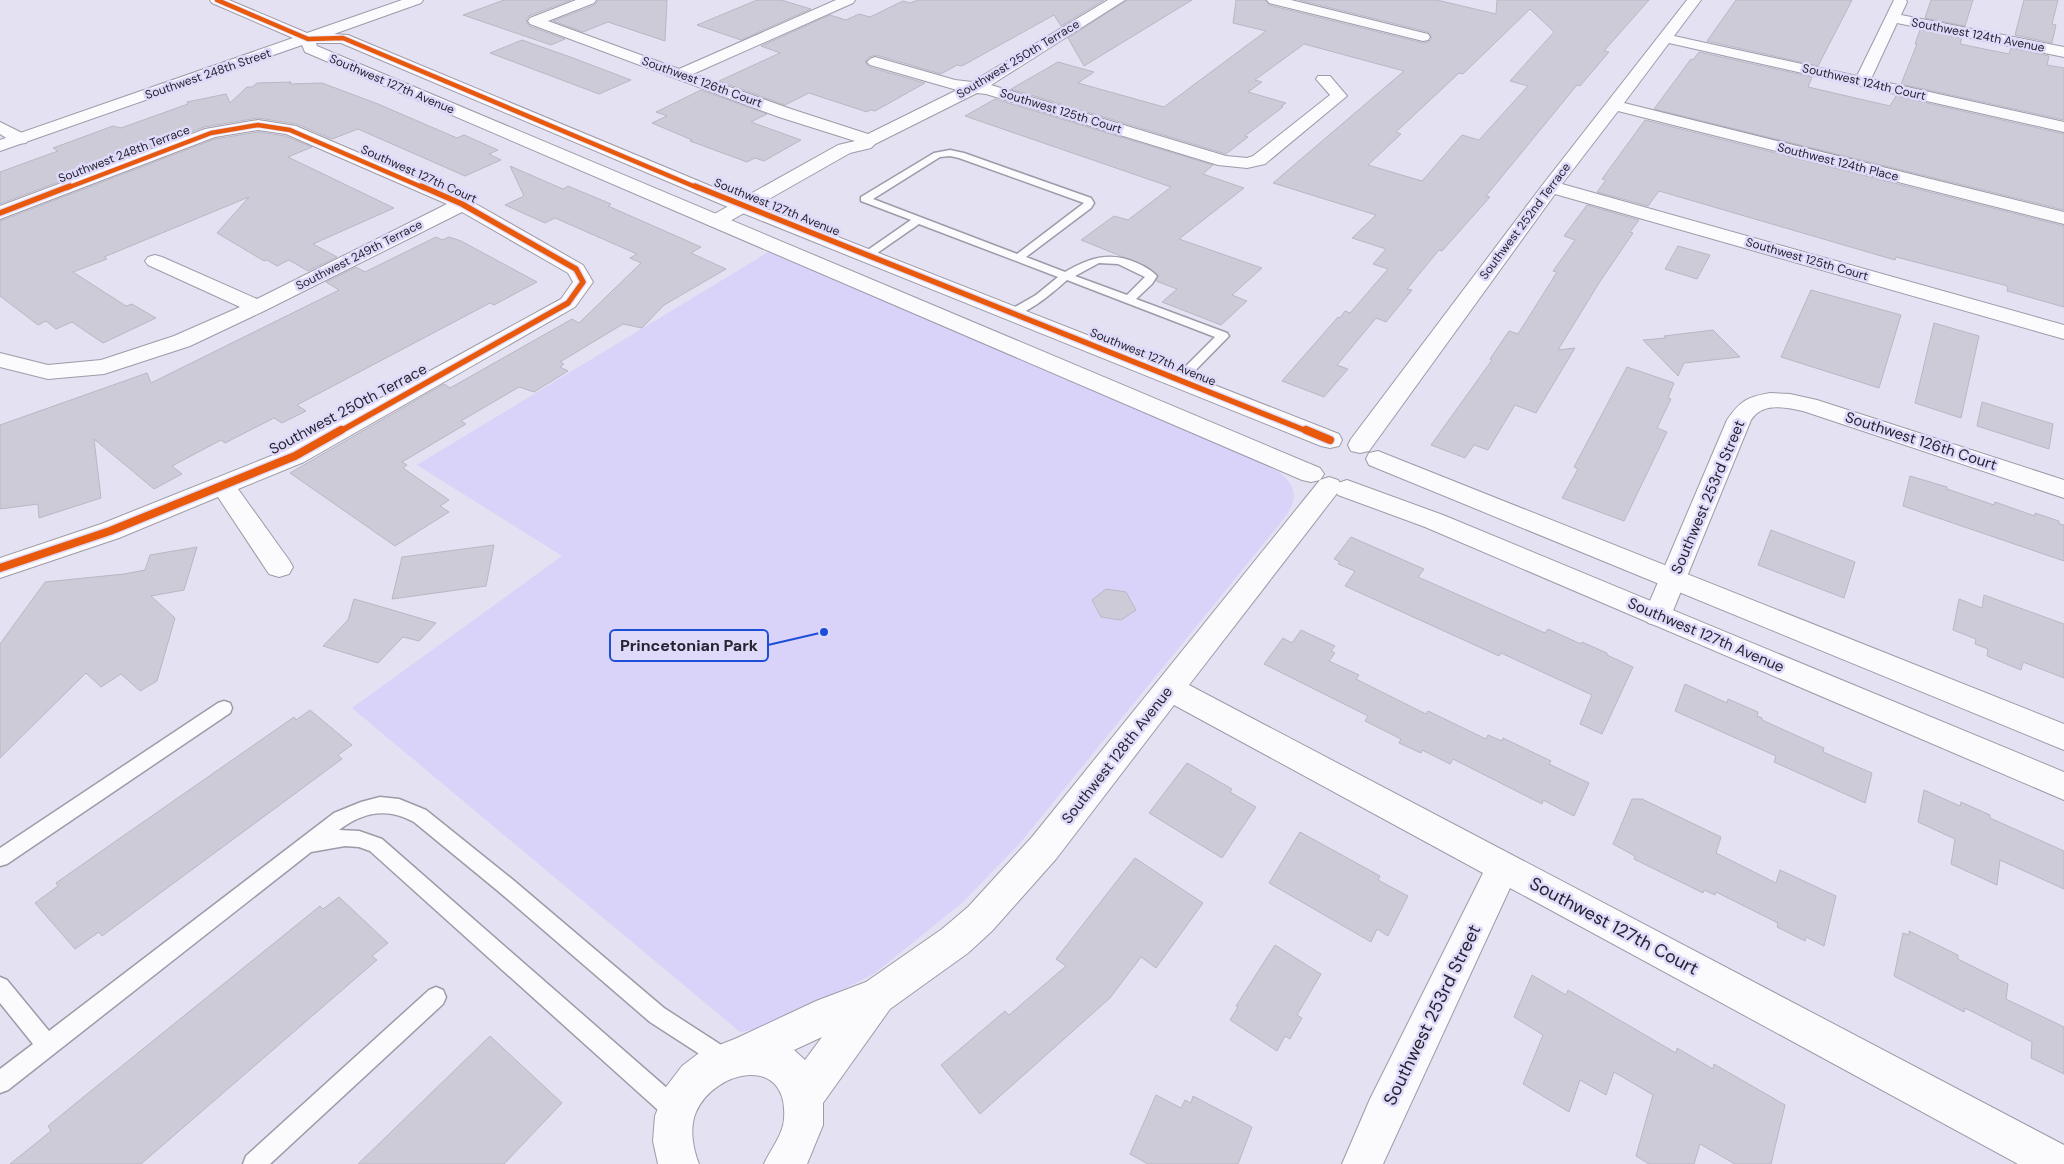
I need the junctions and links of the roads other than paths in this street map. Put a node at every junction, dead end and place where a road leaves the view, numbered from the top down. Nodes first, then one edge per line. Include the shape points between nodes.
1 (217, 0) edge
2 (416, 0) edge
3 (589, 0) edge
4 (848, 0) edge
5 (1118, 0) edge
6 (1274, 0) edge
7 (1694, 0) edge
8 (1900, 0) edge
9 (1892, 18) junction
10 (1423, 37) dead end
11 (1665, 38) junction
12 (308, 39) junction
13 (2064, 52) edge
14 (874, 62) dead end
15 (680, 74) junction
16 (1324, 79) dead end
17 (1862, 82) junction
18 (976, 87) junction
19 (1613, 105) junction
20 (258, 125) joint
21 (2064, 126) edge
22 (0, 127) edge
23 (20, 139) junction
24 (867, 142) junction
25 (0, 146) edge
26 (1551, 187) junction
27 (462, 204) junction
28 (742, 206) junction
29 (0, 213) edge
30 (762, 214) junction
31 (2064, 218) edge
32 (918, 220) junction
33 (716, 221) junction
34 (735, 230) junction
35 (866, 256) junction
36 (1018, 258) junction
37 (155, 261) dead end
38 (1066, 276) junction
39 (583, 282) joint
40 (1128, 300) junction
41 (257, 307) junction
42 (1012, 313) junction
43 (2064, 332) edge
44 (985, 335) junction
45 (0, 360) edge
46 (1179, 380) junction
47 (1776, 400) joint
48 (1330, 440) junction
49 (1369, 452) junction
50 (1329, 483) junction
51 (223, 486) junction
52 (2064, 489) edge
53 (279, 567) dead end
54 (0, 568) edge
55 (1673, 580) junction
56 (1658, 615) junction
57 (1168, 688) junction
58 (224, 708) dead end
59 (2064, 737) edge
60 (2064, 786) edge
61 (306, 846) junction
62 (0, 858) edge
63 (1503, 867) junction
64 (0, 987) edge
65 (877, 996) junction
66 (436, 997) dead end
67 (48, 1045) junction
68 (736, 1057) junction
69 (0, 1082) edge
70 (803, 1098) junction
71 (676, 1111) junction
72 (254, 1164) edge
73 (680, 1164) edge
74 (784, 1164) edge
75 (1362, 1164) edge
76 (2059, 1164) edge

1 - 12 street, Southwest 127th Avenue
2 - 12 street, Southwest 248th Street
3 - 15 street, Southwest 126th Court via 535,21
4 - 15 street
5 - 18 street, Southwest 250th Terrace
6 - 10 street
7 - 11 street, Southwest 252nd Terrace
8 - 9 street
9 - 13 street, Southwest 124th Avenue
9 - 17 street
11 - 17 street, Southwest 124th Court
11 - 19 street, Southwest 252nd Terrace
12 - 23 street, Southwest 248th Street
12 - 28 street, Southwest 127th Avenue via 343,38
12 - 33 street, Southwest 127th Avenue via 310,49
14 - 18 street, Southwest 125th Court via 954,85
15 - 24 street, Southwest 126th Court
16 - 18 street, Southwest 125th Court via 1339,96 1259,160 1247,163 1224,161
17 - 21 street, Southwest 124th Court
18 - 24 street, Southwest 250th Terrace
19 - 26 street, Southwest 252nd Terrace
19 - 31 street, Southwest 124th Place
20 - 27 street, Southwest 127th Court via 290,130
20 - 29 street, Southwest 248th Terrace via 211,133
22 - 23 street
23 - 25 street, Southwest 248th Street
24 - 28 street, Southwest 250th Terrace via 844,149
24 - 30 street, Southwest 250th Terrace via 864,154
26 - 43 street, Southwest 125th Court
26 - 49 street, Southwest 252nd Terrace
27 - 39 street, Southwest 127th Court via 576,269
27 - 41 street, Southwest 249th Terrace
28 - 30 street, Southwest 127th Avenue
28 - 33 street, Southwest 250th Terrace
30 - 34 street, Southwest 250th Terrace
30 - 35 street, Southwest 127th Avenue
32 - 35 lane
32 - 36 lane
32 - 36 lane via 865,199 945,153 961,155 1087,200 1087,206
33 - 34 street, Southwest 127th Avenue
34 - 44 street, Southwest 127th Avenue
35 - 42 street, Southwest 127th Avenue
36 - 38 lane
37 - 41 street
38 - 40 lane
38 - 40 lane via 1086,265 1111,258 1145,270 1151,276 1148,282
38 - 42 lane via 1040,297
39 - 51 street, Southwest 250th Terrace via 568,303 294,456
40 - 46 lane via 1223,336
41 - 45 street, Southwest 249th Terrace via 182,341 104,366 48,372
42 - 44 street
42 - 46 street, Southwest 127th Avenue
44 - 50 street, Southwest 127th Avenue
46 - 48 street, Southwest 127th Avenue
47 - 52 street, Southwest 126th Court via 1821,408
47 - 55 street, Southwest 253rd Street via 1756,403 1742,415
48 - 49 street via 1342,440
48 - 50 street via 1312,446 1304,459 1306,467
49 - 50 street via 1380,468 1373,482 1364,487
49 - 55 street
50 - 56 street, Southwest 127th Avenue via 1434,521
50 - 57 street, Southwest 128th Avenue
51 - 53 street
51 - 54 street, Southwest 250th Terrace via 110,531
55 - 56 street, Southwest 253rd Street
55 - 59 street
56 - 60 street, Southwest 127th Avenue
57 - 63 street, Southwest 127th Court
57 - 65 street, Southwest 128th Avenue via 1068,819 1002,897 955,941
58 - 62 lane
61 - 67 lane
61 - 68 lane via 340,819 358,810 384,804 406,807 505,884 657,1015
61 - 71 lane via 343,837 361,838 376,845
63 - 75 street, Southwest 253rd Street
63 - 76 street, Southwest 127th Court
64 - 67 lane
65 - 68 street, Southwest 128th Avenue via 829,1014
65 - 70 street, Southwest 128th Avenue
66 - 72 lane
67 - 69 lane
68 - 70 street via 766,1056 783,1065 796,1079
68 - 71 street, Southwest 128th Avenue via 712,1066 691,1085
70 - 74 street via 804,1120 797,1142
71 - 73 street via 672,1134 675,1156

